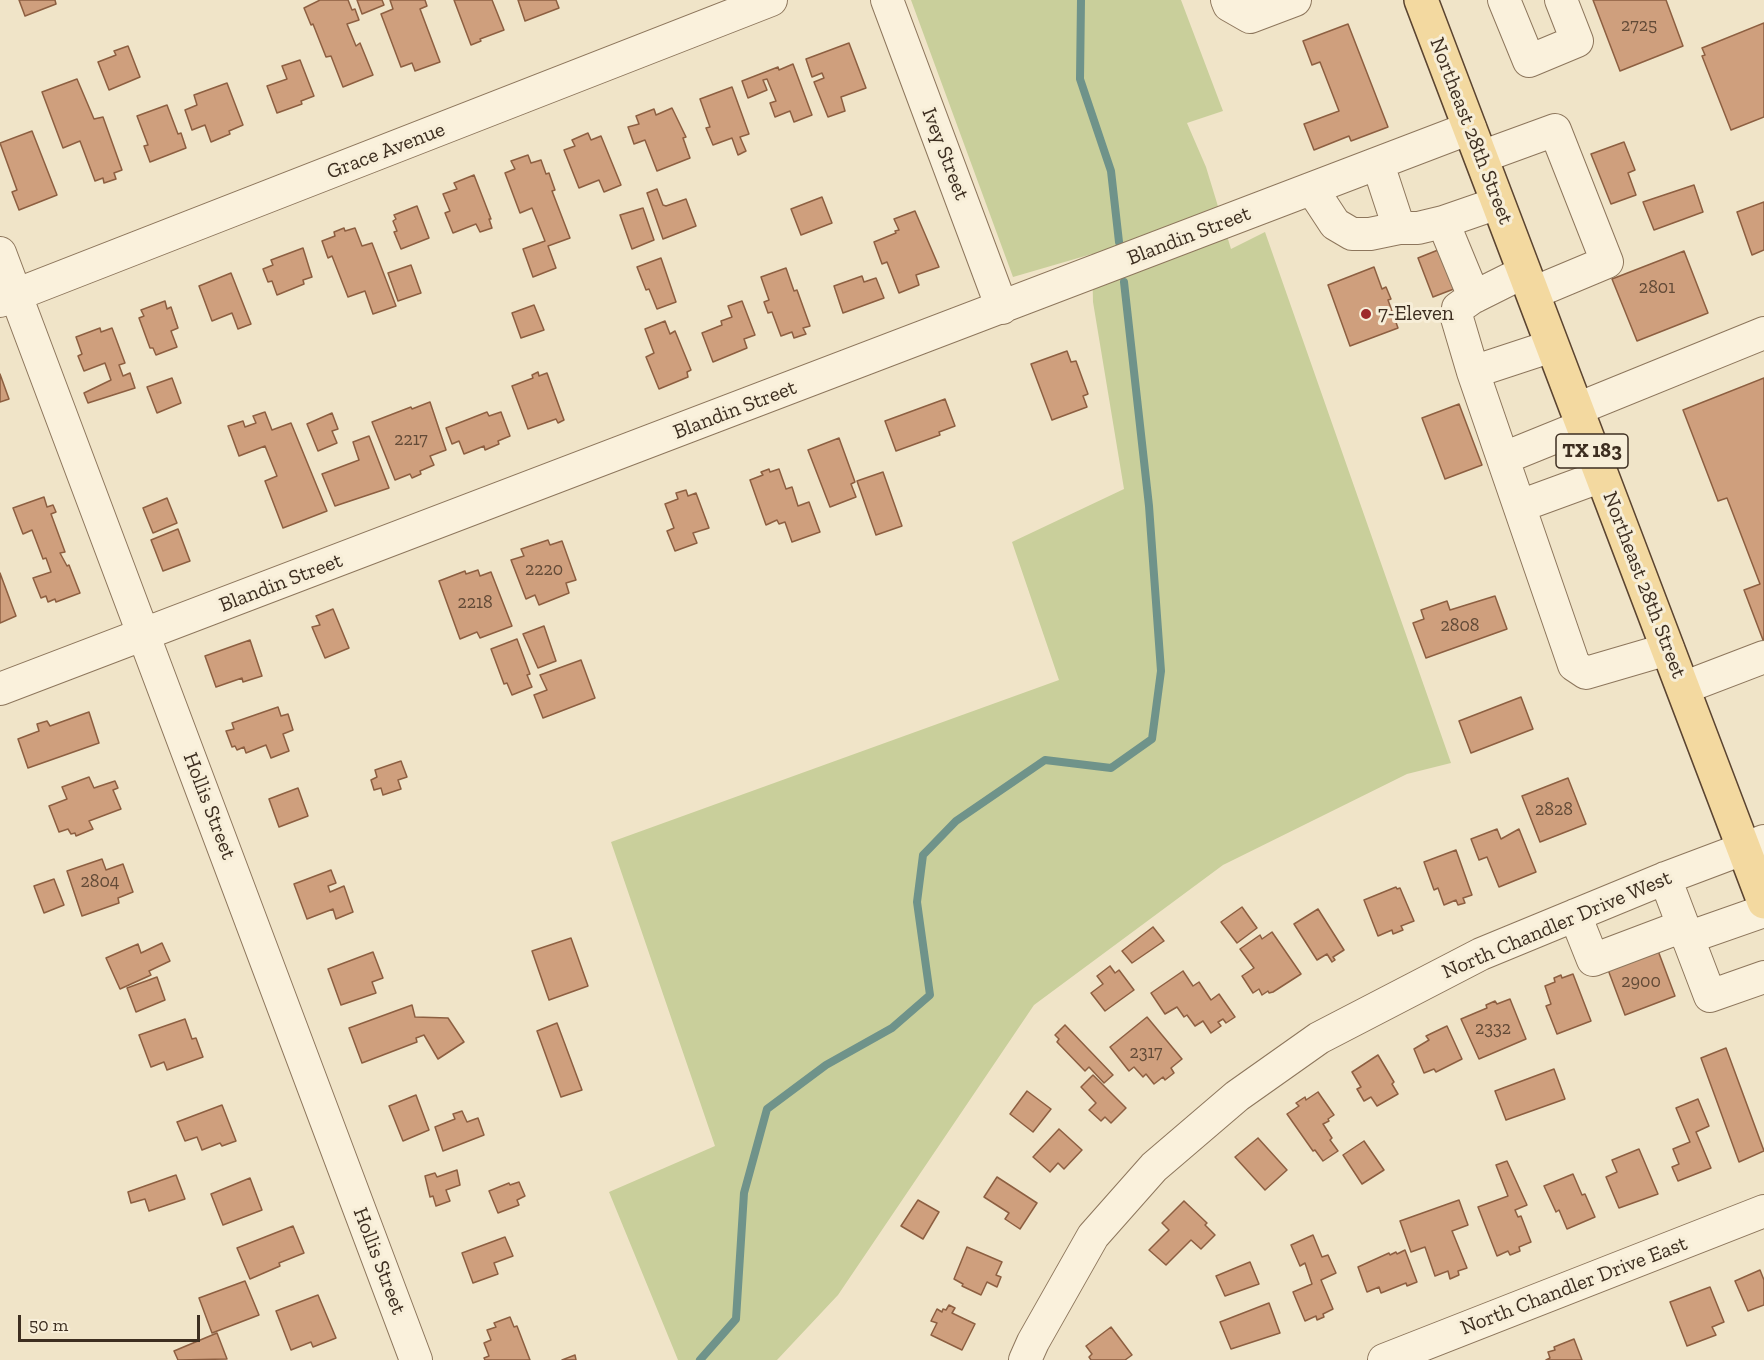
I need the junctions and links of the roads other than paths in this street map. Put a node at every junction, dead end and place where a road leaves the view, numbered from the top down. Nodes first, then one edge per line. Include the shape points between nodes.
1 (771, 0) edge
2 (887, 0) edge
3 (1227, 0) edge
4 (1295, 0) edge
5 (1421, 0) edge
6 (1504, 0) edge
7 (1561, 0) edge
8 (1475, 142) junction
9 (1378, 164) junction
10 (1312, 189) junction
11 (1498, 203) junction
12 (1443, 222) junction
13 (1399, 228) junction
14 (0, 253) edge
15 (1529, 283) junction
16 (1474, 297) junction
17 (8, 298) edge
18 (1002, 308) junction
19 (1764, 333) edge
20 (1552, 346) junction
21 (1473, 372) junction
22 (1580, 417) junction
23 (1504, 458) junction
24 (1602, 476) junction
25 (1520, 506) junction
26 (145, 635) junction
27 (1668, 649) junction
28 (1764, 657) edge
29 (1683, 688) junction
30 (0, 690) edge
31 (1754, 845) edge
32 (1665, 878) junction
33 (1763, 901) edge
34 (1575, 915) junction
35 (1685, 932) junction
36 (1764, 977) edge
37 (1764, 1211) edge
38 (416, 1360) edge
39 (1025, 1360) edge
40 (1384, 1360) edge

1 - 17 street, Grace Avenue
2 - 18 street, Ivey Street
3 - 4 street via 1250,17
5 - 8 main road, Northeast 28th Street / TX 183
6 - 7 street via 1529,61 1577,41
8 - 9 street, Blandin Street
8 - 11 main road, Northeast 28th Street / TX 183
8 - 15 street, Blandin Street via 1555,130 1607,262
9 - 10 street, Blandin Street
9 - 13 street
10 - 13 street via 1335,224 1352,234
10 - 18 street, Blandin Street
11 - 12 street
11 - 15 main road, Northeast 28th Street / TX 183
12 - 13 street
12 - 16 street
14 - 17 street, Hollis Street
15 - 16 street
15 - 20 main road, Northeast 28th Street / TX 183
16 - 21 street via 1458,308 1457,318
17 - 26 street, Hollis Street
18 - 26 street, Blandin Street
19 - 22 street
20 - 21 street
20 - 22 main road, Northeast 28th Street / TX 183
21 - 23 street
22 - 23 street
22 - 24 main road, Northeast 28th Street / TX 183
23 - 25 street
24 - 25 street
24 - 27 main road, Northeast 28th Street / TX 183
25 - 27 street via 1574,665 1586,673
26 - 30 street, Blandin Street
26 - 38 street, Hollis Street
27 - 29 main road, Northeast 28th Street / TX 183
28 - 29 street
29 - 31 main road, Northeast 28th Street / TX 183
31 - 32 street, North Chandler Drive West
31 - 33 main road, Northeast 28th Street / TX 183
32 - 34 street, North Chandler Drive West
32 - 35 street
33 - 35 street
34 - 35 street via 1593,960
34 - 39 street, North Chandler Drive West via 1481,954 1319,1038 1237,1096 1154,1167 1093,1236
35 - 36 street via 1710,996
37 - 40 street, North Chandler Drive East

